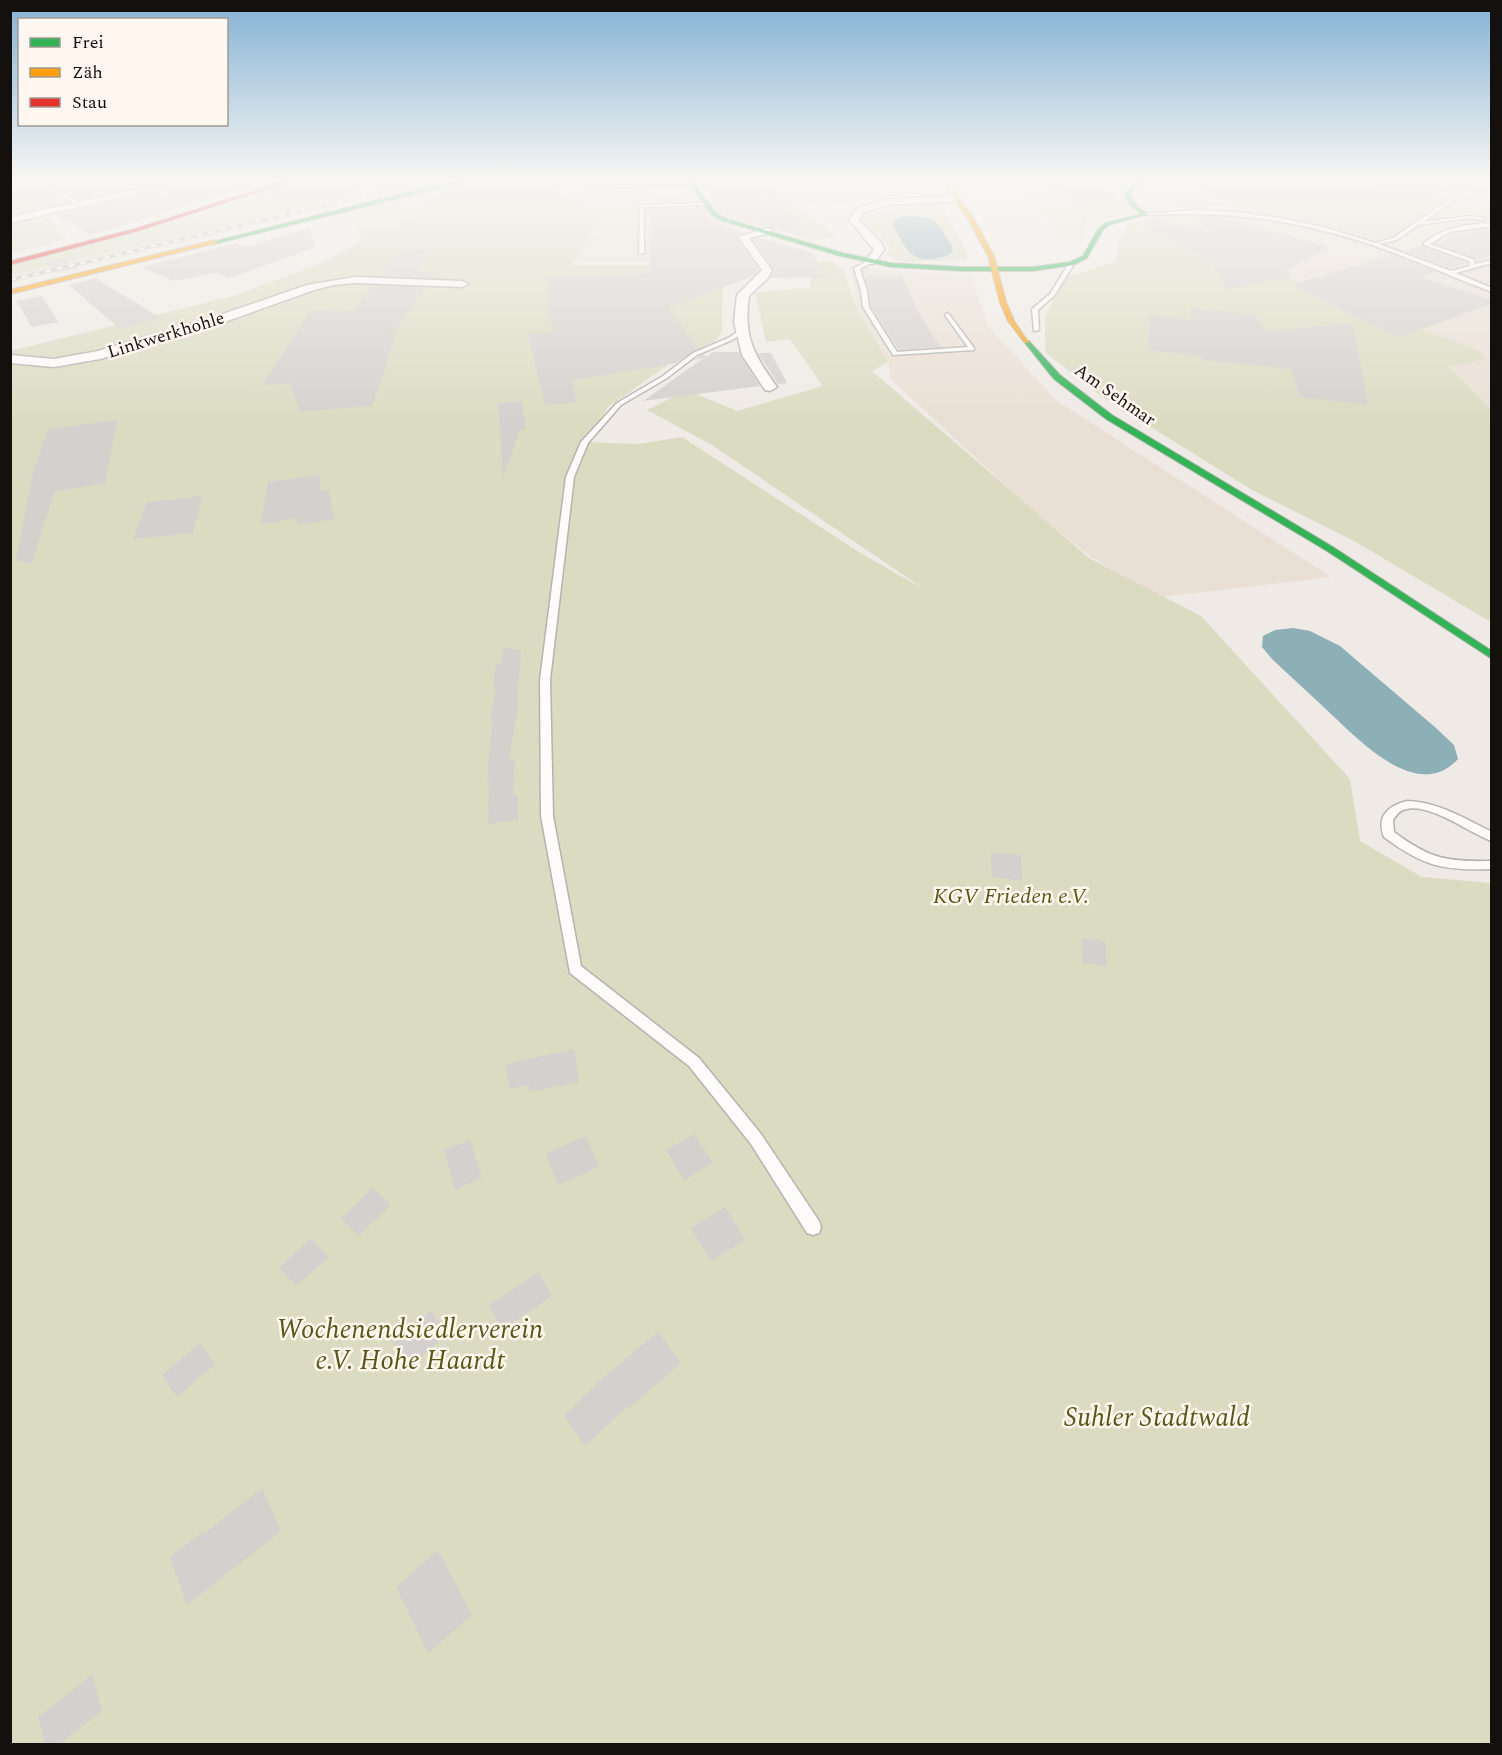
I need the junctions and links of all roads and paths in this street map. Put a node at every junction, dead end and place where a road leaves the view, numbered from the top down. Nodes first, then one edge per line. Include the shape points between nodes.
1 (128, 263) edge
2 (762, 263) edge
3 (867, 263) edge
4 (878, 263) edge
5 (993, 263) edge
6 (1425, 263) edge
7 (1472, 263) edge
8 (1485, 263) edge
9 (1071, 264) joint
10 (1473, 267) junction
11 (994, 269) junction
12 (1450, 273) junction
13 (462, 285) dead end
14 (1491, 290) edge
15 (10, 292) edge
16 (948, 315) dead end
17 (1036, 330) dead end
18 (741, 332) junction
19 (10, 359) edge
20 (770, 387) dead end
21 (1491, 656) edge
22 (1491, 837) edge
23 (1491, 865) edge
24 (813, 1227) dead end

1 - 15 street
2 - 18 street via 767,270 764,276 743,295
3 - 16 lane via 856,268 866,307 895,354 972,349
4 - 11 street
5 - 11 street, Am Sehmar
6 - 12 lane
7 - 10 lane
8 - 10 lane
9 - 11 street
9 - 17 lane via 1052,295 1035,309
10 - 12 lane
11 - 21 street, Am Sehmar via 1011,321 1037,356 1069,387 1123,426 1330,549
12 - 14 lane
13 - 19 street, Linkwerkhohle via 333,282 100,355 54,363
18 - 20 street via 750,362
18 - 24 lane via 695,354 619,404 585,442 570,477 545,680 547,816 575,969 694,1062 756,1139
22 - 23 lane via 1437,810 1413,805 1397,808 1388,819 1388,834 1428,861 1452,866

